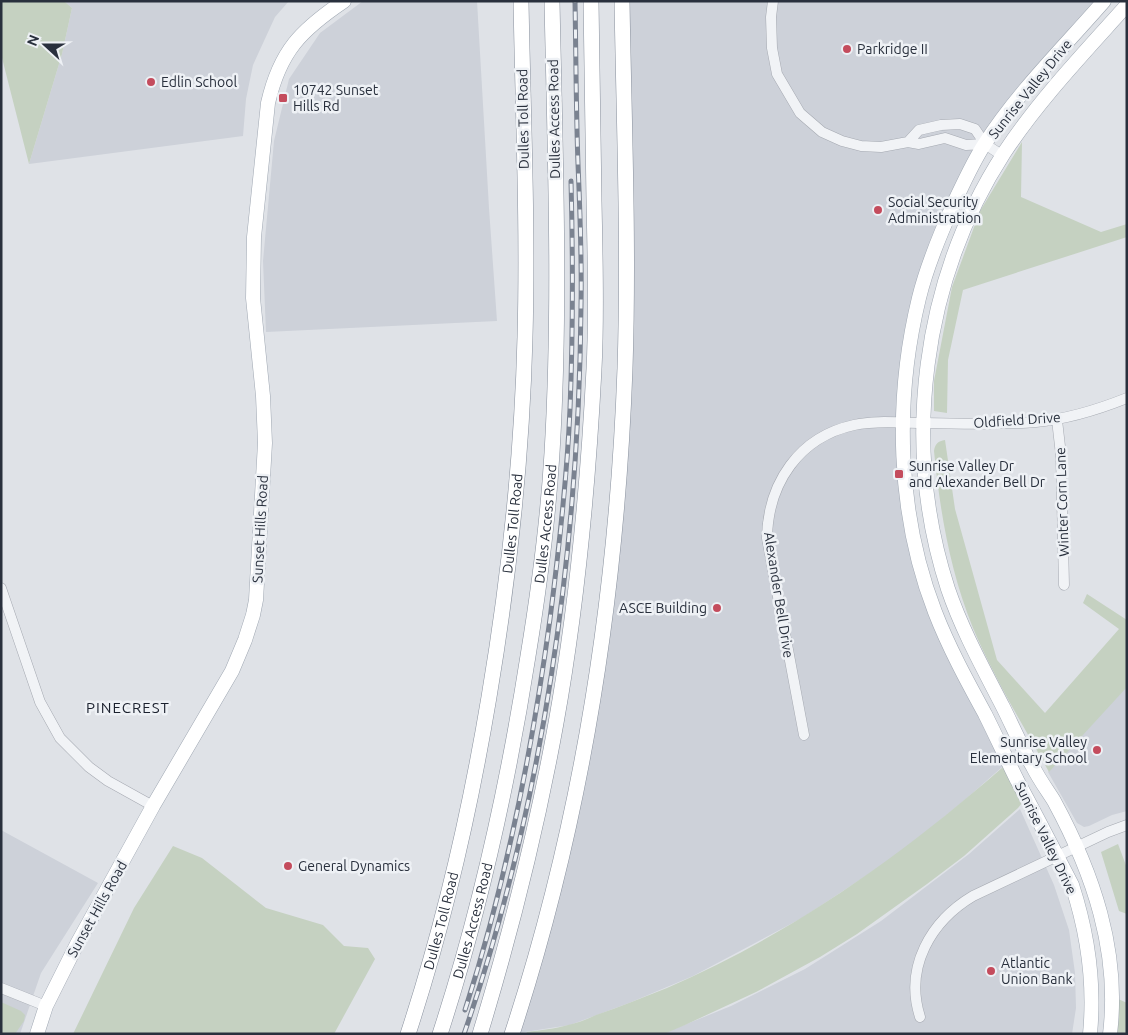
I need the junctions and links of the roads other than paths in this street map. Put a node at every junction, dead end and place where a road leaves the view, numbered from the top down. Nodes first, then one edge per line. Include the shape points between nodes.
1 (344, 1) edge
2 (515, 1) edge
3 (521, 1) edge
4 (552, 1) edge
5 (590, 1) edge
6 (624, 1) edge
7 (773, 1) edge
8 (1104, 1) edge
9 (1127, 5) edge
10 (523, 100) junction
11 (908, 142) junction
12 (984, 144) junction
13 (1003, 156) junction
14 (1127, 398) edge
15 (1057, 420) junction
16 (904, 423) junction
17 (923, 423) junction
18 (1064, 585) dead end
19 (1, 588) edge
20 (804, 735) dead end
21 (153, 806) junction
22 (1127, 826) edge
23 (1077, 847) junction
24 (1057, 856) junction
25 (1, 988) edge
26 (46, 1006) junction
27 (920, 1017) dead end
28 (513, 1031) edge
29 (37, 1034) edge
30 (408, 1034) edge
31 (440, 1034) edge
32 (480, 1034) edge
33 (1090, 1034) edge
34 (1110, 1034) edge

1 - 21 main road, Sunset Hills Road via 309,26 291,48 274,82 268,103 254,237 253,298 265,443 253,615 232,671
2 - 10 highway
3 - 10 highway, Dulles Toll Road
4 - 31 highway, Dulles Access Road via 557,305 552,455 542,554 522,699 498,819
5 - 32 highway via 596,269 594,366 578,572 562,687 542,795 514,916
6 - 28 highway via 626,351 613,547 597,670 564,847
7 - 11 street via 772,48 777,74 800,113 822,132 842,141 881,147
8 - 12 main road, Sunrise Valley Drive via 1028,87
9 - 13 main road, Sunrise Valley Drive via 1033,113
10 - 30 highway, Dulles Toll Road via 525,338 518,472 505,597 467,813 441,922
11 - 12 street via 919,144 945,138 966,145
11 - 12 street via 919,130 960,124 975,129
12 - 13 street
12 - 16 main road, Sunrise Valley Drive via 938,240 920,296 910,344
13 - 17 main road, Sunrise Valley Drive via 973,212 946,279 928,361
14 - 15 street, Oldfield Drive
15 - 17 street, Oldfield Drive via 1006,424
15 - 18 street, Winter Corn Lane
16 - 17 street, Oldfield Drive
16 - 20 street, Alexander Bell Drive via 854,424 825,436 800,453 790,465 772,501 768,523 769,550
16 - 24 main road, Sunrise Valley Drive via 911,522 935,611 963,674
17 - 23 main road, Sunrise Valley Drive via 929,500 948,588 973,650
19 - 21 street via 40,702 60,738 108,782
21 - 26 main road, Sunset Hills Road
22 - 23 street
23 - 24 street
23 - 34 main road, Sunrise Valley Drive via 1105,926 1111,978
24 - 27 street via 973,896 947,914 928,939 918,967 916,997
24 - 33 main road, Sunrise Valley Drive via 1072,885 1086,935 1092,985
25 - 26 street
26 - 29 main road, Sunset Hills Road

